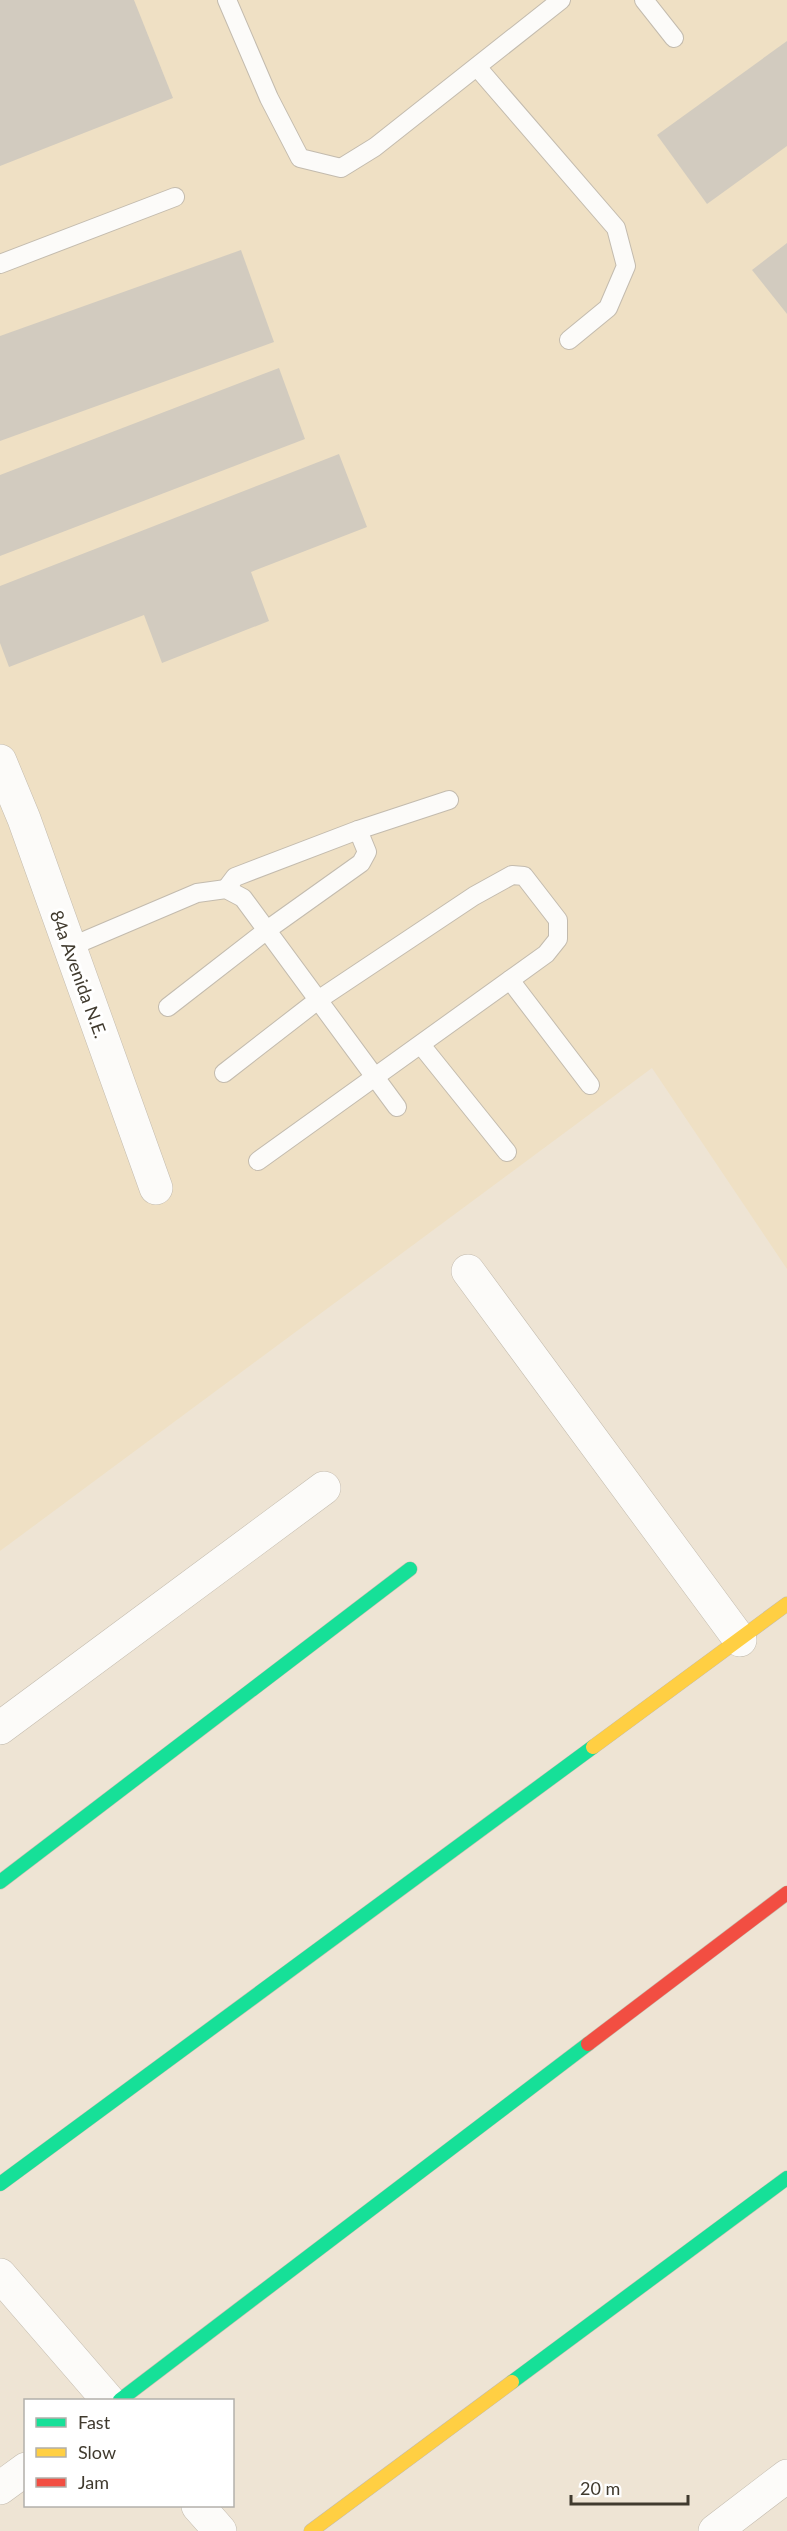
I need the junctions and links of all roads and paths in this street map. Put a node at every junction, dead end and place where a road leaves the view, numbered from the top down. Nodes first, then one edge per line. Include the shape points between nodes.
1 (227, 0) edge
2 (561, 0) edge
3 (644, 0) edge
4 (674, 38) dead end
5 (477, 67) junction
6 (175, 197) dead end
7 (0, 264) edge
8 (569, 340) dead end
9 (0, 761) edge
10 (449, 800) dead end
11 (357, 830) junction
12 (226, 889) junction
13 (267, 930) junction
14 (70, 947) junction
15 (510, 980) junction
16 (318, 1000) junction
17 (168, 1007) dead end
18 (421, 1045) junction
19 (224, 1073) dead end
20 (376, 1078) junction
21 (590, 1085) dead end
22 (397, 1107) dead end
23 (507, 1152) dead end
24 (258, 1161) dead end
25 (156, 1188) dead end
26 (468, 1271) dead end
27 (324, 1488) dead end
28 (410, 1569) dead end
29 (787, 1604) edge
30 (740, 1640) junction
31 (0, 1728) edge
32 (0, 1882) edge
33 (787, 1893) edge
34 (787, 2178) edge
35 (0, 2184) edge
36 (0, 2275) edge
37 (107, 2399) edge
38 (121, 2399) edge
39 (24, 2470) edge
40 (787, 2476) edge
41 (0, 2488) edge
42 (200, 2507) edge
43 (220, 2531) edge
44 (311, 2531) edge
45 (715, 2531) edge

1 - 5 lane via 300,158 341,168 375,147
2 - 5 lane
3 - 4 lane
5 - 8 lane via 616,228 627,266 608,308
6 - 7 lane
9 - 14 street, 84a Avenida N.E.
10 - 11 lane
11 - 12 lane via 235,877
11 - 13 lane via 367,852 361,863
12 - 13 lane via 243,898
12 - 14 lane via 197,893
13 - 16 lane
13 - 17 lane
14 - 25 street, 84a Avenida N.E.
15 - 16 lane via 546,954 558,939 558,920 524,876 512,875
15 - 18 lane
15 - 21 lane
16 - 19 lane
16 - 20 lane
18 - 20 lane
18 - 23 lane
20 - 22 lane
20 - 24 lane
26 - 30 street
27 - 31 street
28 - 32 street
29 - 30 street
30 - 35 street
33 - 38 street
34 - 44 street
36 - 37 street
39 - 41 street
40 - 45 street
42 - 43 street

